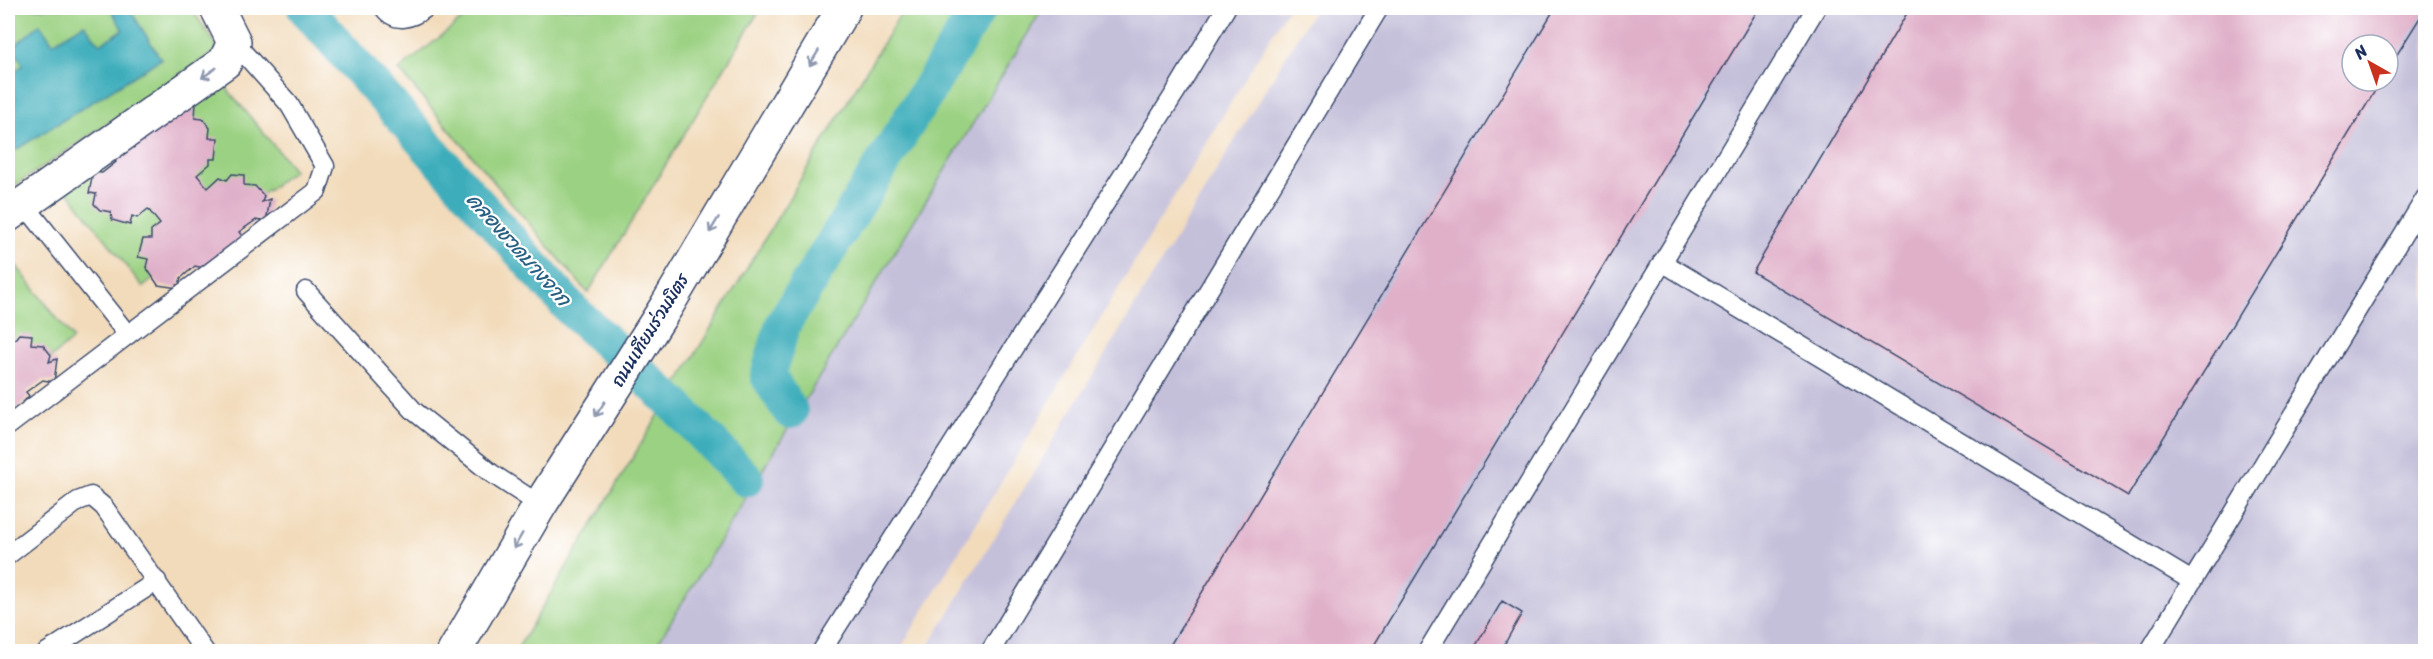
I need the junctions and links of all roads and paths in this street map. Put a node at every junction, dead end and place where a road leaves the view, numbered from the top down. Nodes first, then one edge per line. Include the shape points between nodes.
1 (217, 8) edge
2 (384, 8) edge
3 (426, 8) edge
4 (844, 8) edge
5 (1226, 8) edge
6 (1379, 8) edge
7 (1816, 8) edge
8 (234, 42) junction
9 (2426, 197) edge
10 (16, 209) edge
11 (1662, 262) junction
12 (306, 291) dead end
13 (128, 335) junction
14 (8, 426) edge
15 (540, 505) junction
16 (8, 555) edge
17 (2192, 580) junction
18 (157, 581) junction
19 (47, 651) edge
20 (205, 651) edge
21 (454, 651) edge
22 (821, 651) edge
23 (990, 651) edge
24 (1427, 651) edge
25 (2149, 651) edge

1 - 8 street
2 - 3 lane via 399,18 413,18
4 -> 15 street, ถนนเทียมร่วมมิตร via 666,307
5 - 22 lane
6 - 23 lane
7 - 11 lane
8 -> 10 street via 225,62
8 - 13 lane via 289,104 325,166 317,191
9 - 17 lane
10 - 13 lane
11 - 17 lane
11 - 24 lane
12 - 15 lane via 414,411 491,473
13 - 14 lane
15 -> 21 street, ถนนเทียมร่วมมิตร
16 - 18 lane via 78,501 91,496 104,507
17 - 25 lane
18 - 19 lane
18 - 20 lane

